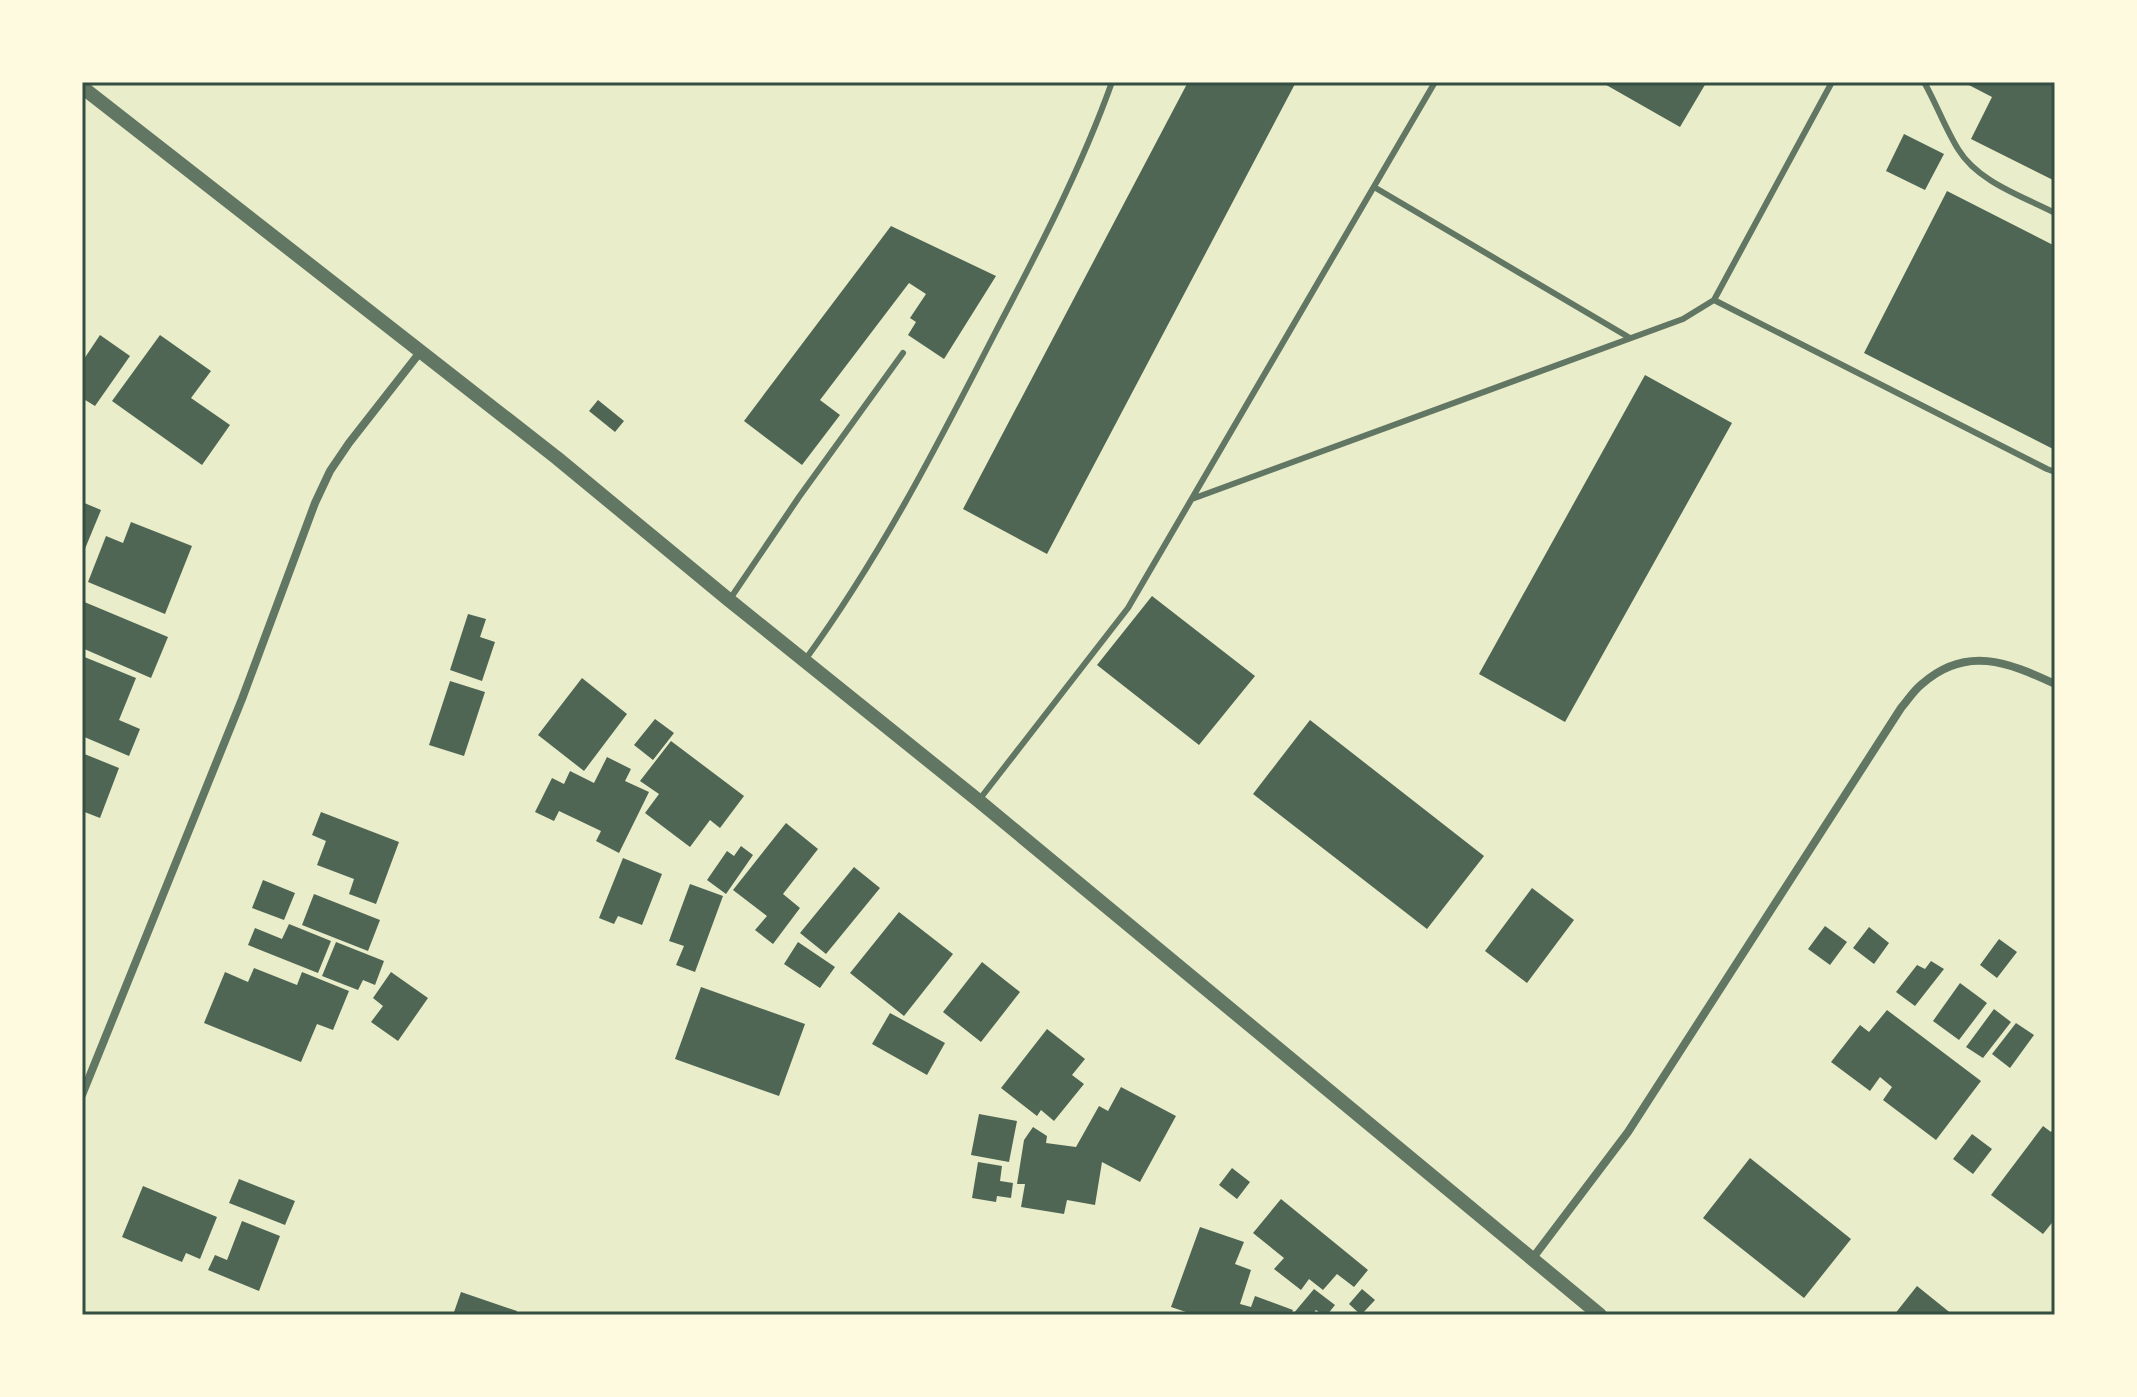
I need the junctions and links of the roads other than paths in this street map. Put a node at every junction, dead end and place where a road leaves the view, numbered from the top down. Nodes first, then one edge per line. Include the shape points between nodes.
1 (1112, 82) edge
2 (1435, 82) edge
3 (1832, 82) edge
4 (1924, 82) edge
5 (82, 87) edge
6 (1374, 187) junction
7 (2055, 213) edge
8 (1714, 300) junction
9 (1630, 338) junction
10 (421, 351) junction
11 (903, 353) dead end
12 (2055, 472) edge
13 (1192, 499) junction
14 (729, 600) junction
15 (805, 660) junction
16 (2055, 684) edge
17 (979, 801) junction
18 (82, 1095) edge
19 (1532, 1259) junction
20 (1600, 1315) edge

1 - 15 lane via 1021,284 927,466 864,575
2 - 6 lane
3 - 8 lane
4 - 7 lane via 1968,162 1986,178
5 - 10 street
6 - 9 lane
6 - 13 lane
8 - 9 lane via 1683,319
8 - 12 lane
9 - 13 lane
10 - 14 street
10 - 18 street via 349,443 320,492
11 - 14 lane
13 - 17 lane via 1128,608
14 - 15 street
15 - 17 street
16 - 19 street via 2019,667 1968,660 1944,667 1920,685 1628,1132
17 - 19 street
19 - 20 street

